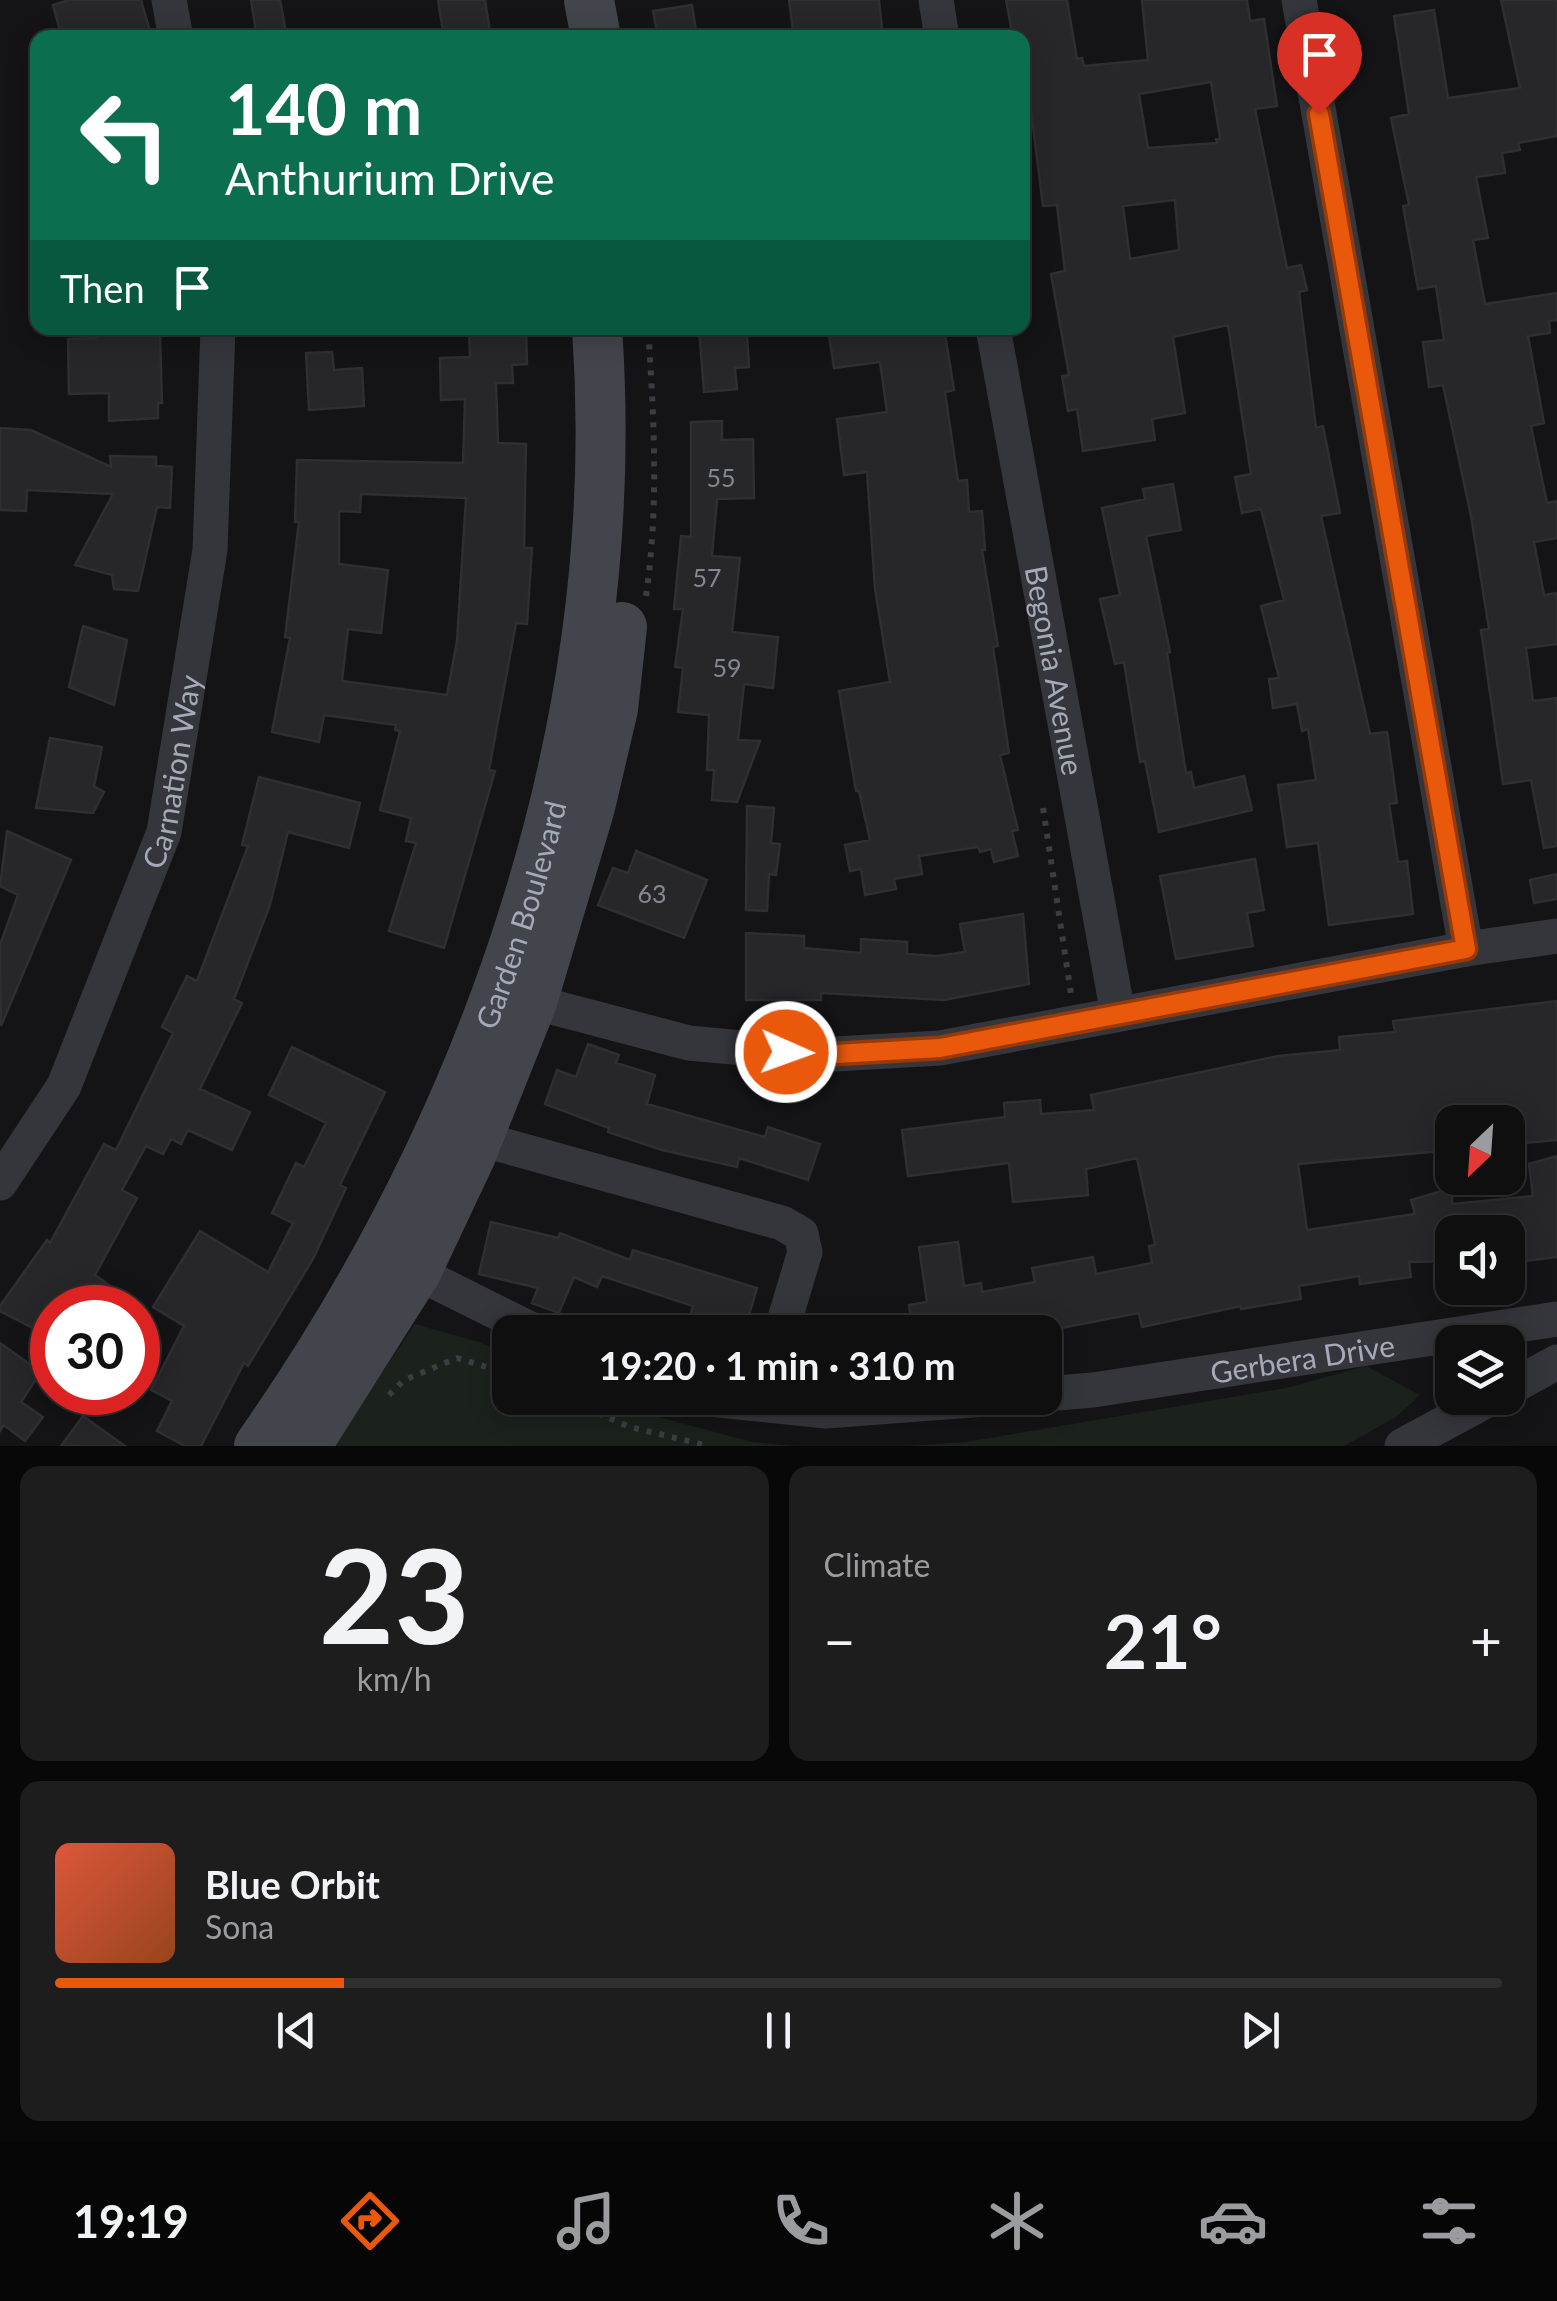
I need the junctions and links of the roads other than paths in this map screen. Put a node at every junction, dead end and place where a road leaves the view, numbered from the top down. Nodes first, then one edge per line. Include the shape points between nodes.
1 (169, 0) edge
2 (556, 0) edge
3 (589, 0) edge
4 (936, 0) edge
5 (1299, 0) edge
6 (175, 30) edge
7 (561, 30) edge
8 (595, 30) edge
9 (941, 30) edge
10 (218, 335) edge
11 (598, 335) edge
12 (630, 335) edge
13 (995, 335) edge
14 (1557, 936) edge
15 (1466, 949) junction
16 (515, 997) junction
17 (1118, 1014) junction
18 (477, 1138) junction
19 (0, 1183) edge
20 (416, 1272) junction
21 (502, 1315) edge
22 (786, 1315) edge
23 (1557, 1319) edge
24 (1557, 1362) edge
25 (1525, 1379) edge
26 (1062, 1393) edge
27 (1459, 1415) edge
28 (259, 1446) edge
29 (306, 1446) edge
30 (1402, 1446) edge

1 - 6 street
2 - 7 street
3 - 8 street
4 - 9 street
5 - 15 street
10 - 19 street, Carnation Way via 210,550 164,832 64,1086
11 - 16 street, Garden Boulevard via 603,408 597,550 576,719 540,858
12 - 16 street, Garden Boulevard via 628,564 612,709 590,806
13 - 17 street, Begonia Avenue
14 - 15 street
15 - 17 street
16 - 17 street via 690,1043 818,1055 940,1048
16 - 18 street, Garden Boulevard
16 - 28 street, Garden Boulevard via 379,1256
18 - 20 street, Garden Boulevard
18 - 22 street via 782,1223 801,1234 806,1252
20 - 21 street
20 - 29 street, Garden Boulevard
23 - 26 street, Gerbera Drive
24 - 25 street
27 - 30 street

